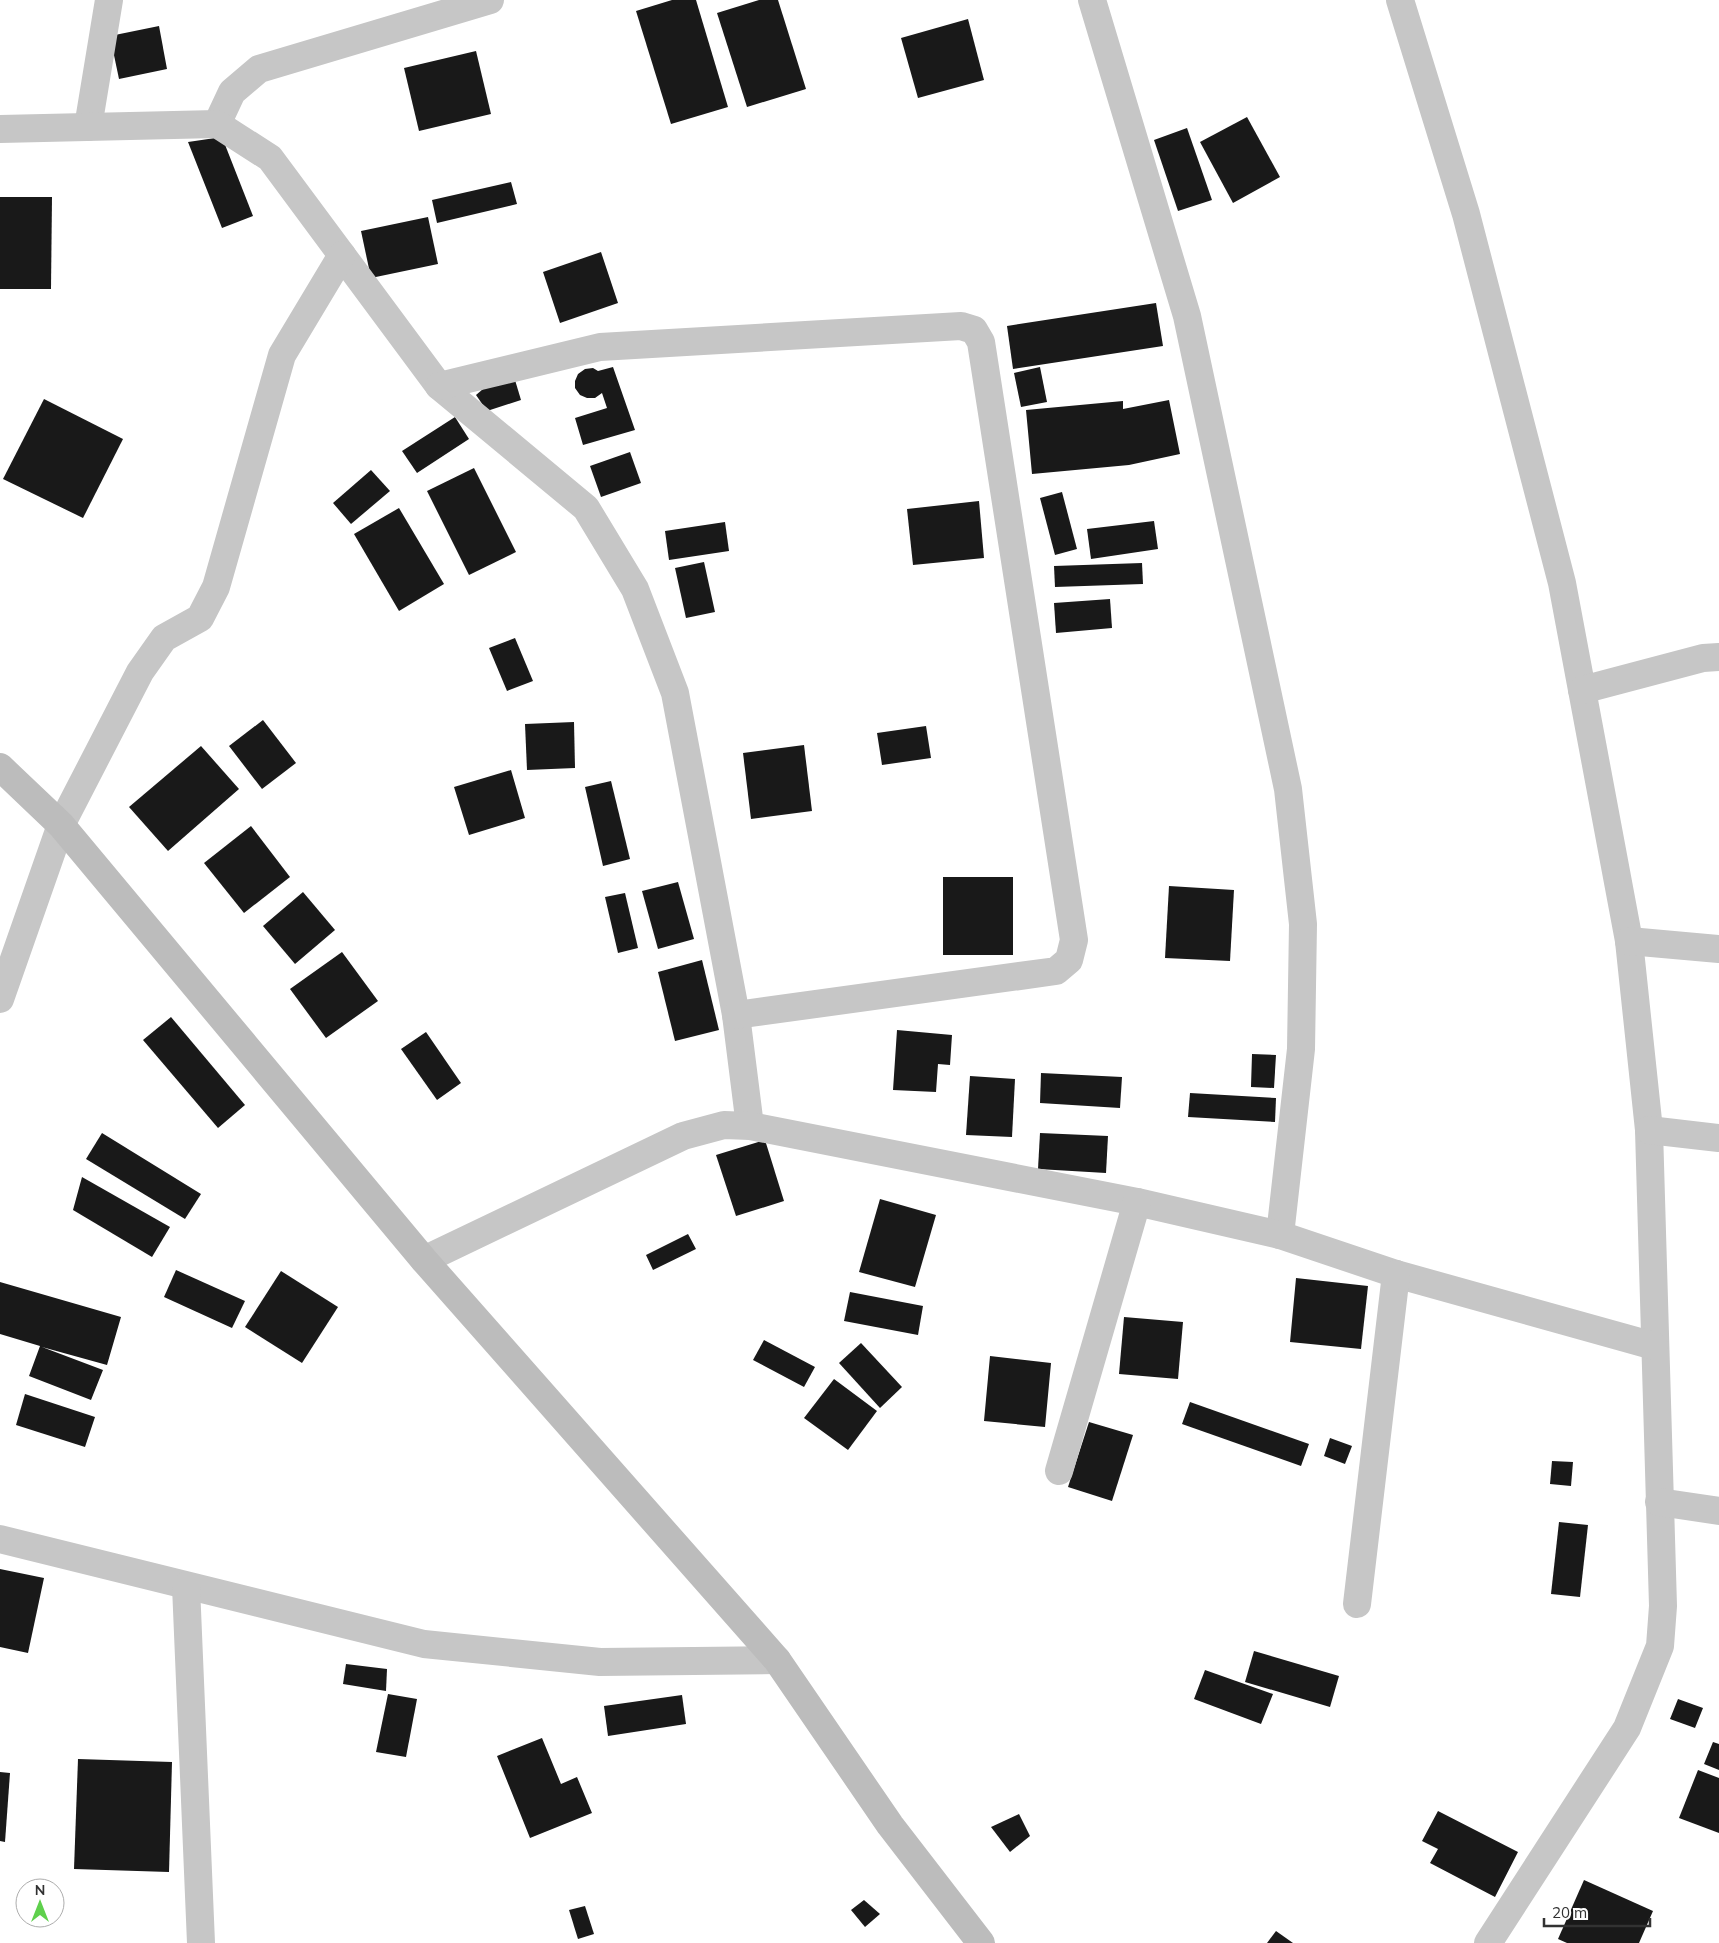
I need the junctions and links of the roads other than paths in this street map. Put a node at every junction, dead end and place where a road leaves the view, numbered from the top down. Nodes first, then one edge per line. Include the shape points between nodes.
1 (109, 0) edge
2 (490, 0) edge
3 (1092, 0) edge
4 (1400, 0) edge
5 (217, 124) junction
6 (88, 127) junction
7 (0, 129) edge
8 (342, 255) junction
9 (439, 386) junction
10 (1719, 657) edge
11 (1582, 690) junction
12 (0, 767) edge
13 (62, 825) junction
14 (1629, 941) junction
15 (1719, 949) edge
16 (0, 999) edge
17 (736, 1016) junction
18 (750, 1126) junction
19 (1649, 1130) junction
20 (1719, 1138) edge
21 (1137, 1202) junction
22 (1280, 1235) junction
23 (424, 1260) junction
24 (1396, 1274) junction
25 (1654, 1346) junction
26 (1059, 1471) dead end
27 (1658, 1502) junction
28 (1719, 1511) edge
29 (0, 1539) edge
30 (186, 1586) junction
31 (1357, 1604) dead end
32 (778, 1660) junction
33 (201, 1943) edge
34 (981, 1943) edge
35 (1488, 1943) edge

1 - 6 street
2 - 5 street via 259,69 232,92
3 - 22 street via 1187,316 1288,789 1303,924 1301,1049
4 - 11 street via 1466,214 1562,583
5 - 6 street
5 - 8 street via 270,158
6 - 7 street
8 - 9 street
8 - 13 street via 282,355 216,587 200,618 164,638 140,672
9 - 17 street via 586,508 634,589 675,693
9 - 17 street via 600,347 961,326 974,330 982,342 1074,940 1069,960 1056,971
10 - 11 street via 1703,658
11 - 14 street
12 - 13 street
13 - 16 street
13 - 23 street
14 - 15 street
14 - 19 street
17 - 18 street
18 - 21 street
18 - 23 street via 724,1125 683,1136
19 - 20 street
19 - 25 street
21 - 22 street
21 - 26 street
22 - 24 street
23 - 32 street
24 - 25 street
24 - 31 street
25 - 27 street
27 - 28 street
27 - 35 street via 1663,1606 1660,1646 1644,1691 1627,1728
29 - 30 street
30 - 32 street via 424,1644 600,1662
30 - 33 street
32 - 34 street via 890,1825

